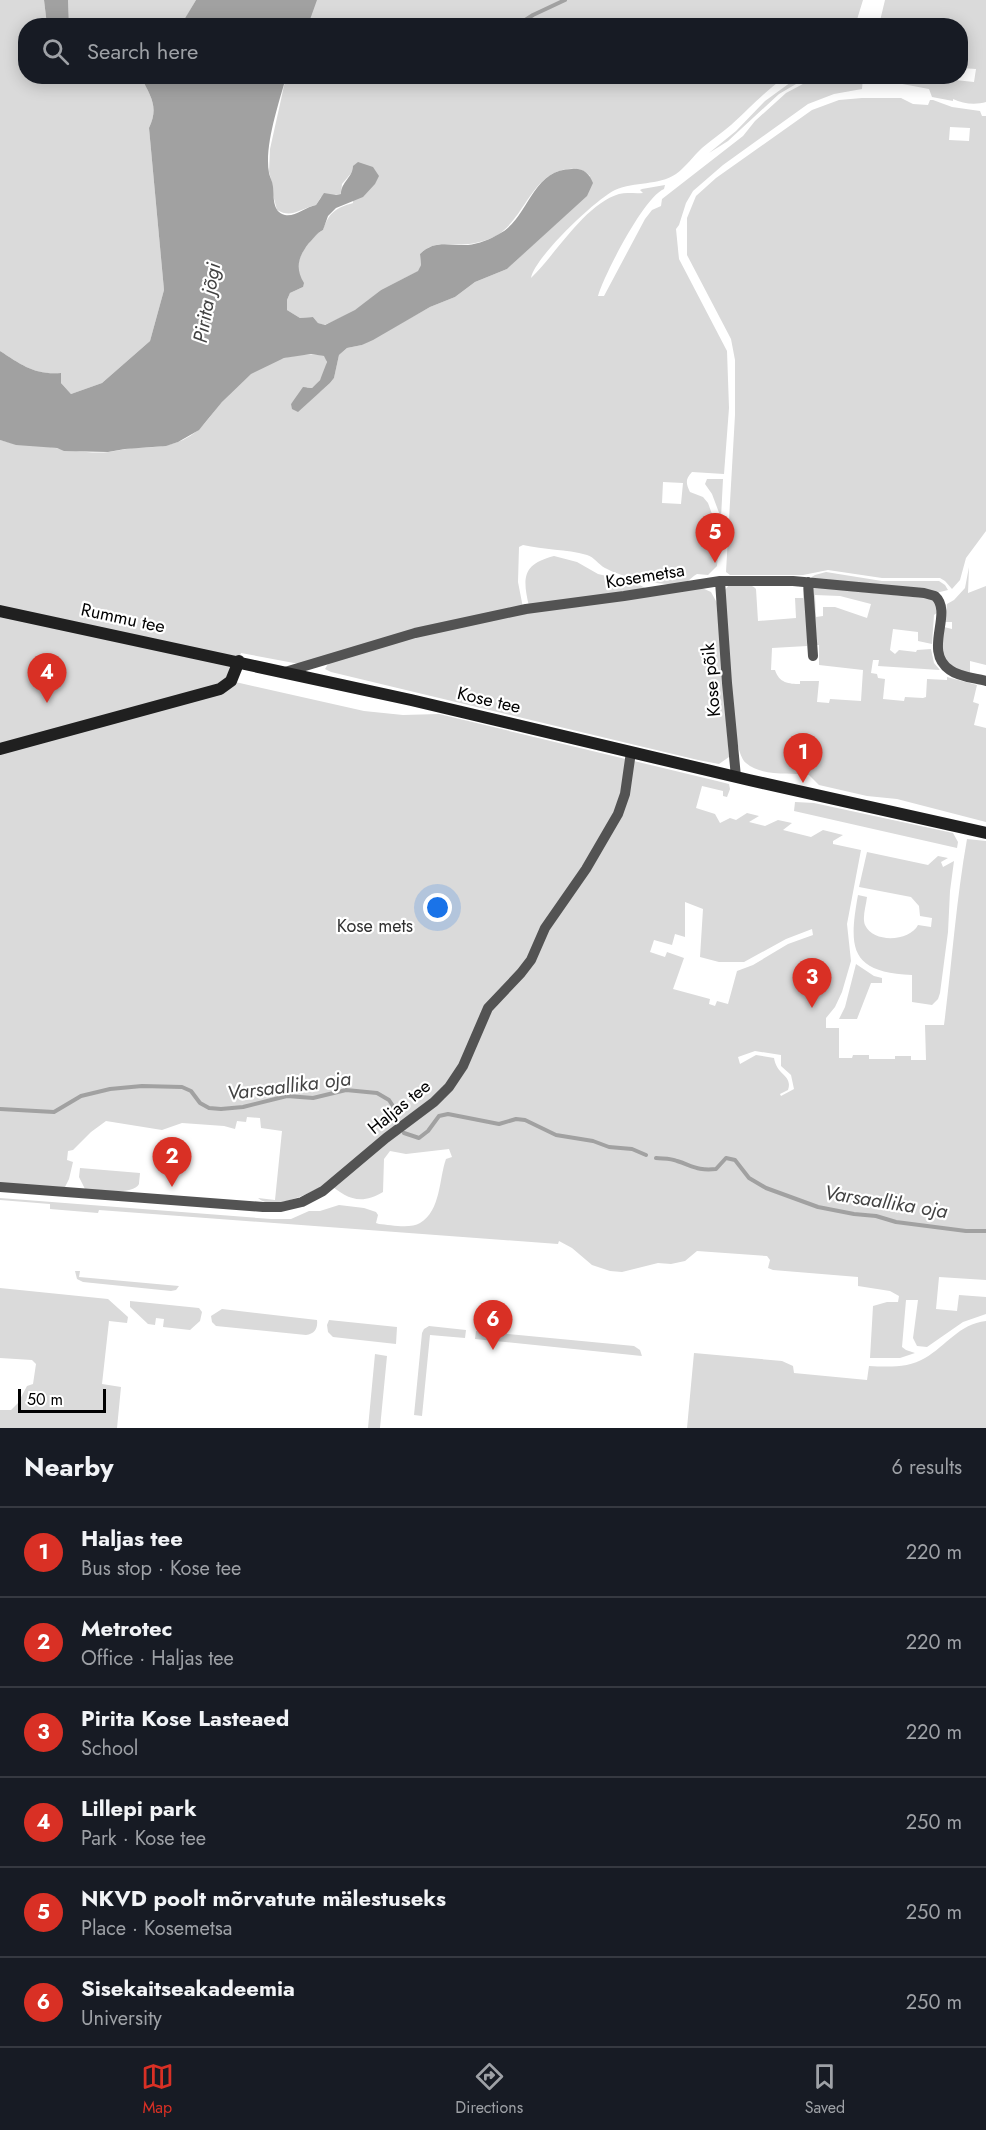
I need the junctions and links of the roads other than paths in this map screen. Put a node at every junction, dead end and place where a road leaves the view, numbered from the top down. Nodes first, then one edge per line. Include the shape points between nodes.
1 (720, 581) junction
2 (808, 582) junction
3 (0, 610) edge
4 (813, 656) dead end
5 (239, 661) junction
6 (285, 672) junction
7 (986, 681) edge
8 (0, 749) edge
9 (631, 752) junction
10 (736, 777) junction
11 (986, 833) edge
12 (0, 1187) edge

1 - 2 street, Kosemetsa
1 - 6 street, Kosemetsa via 514,612 415,633
1 - 10 street, Kose põik
2 - 4 street
2 - 7 street, Kosemetsa via 935,596 940,605 940,660 953,672
3 - 5 main road, Rummu tee
5 - 6 main road, Kose tee
5 - 8 main road via 231,681 220,689
6 - 9 main road, Kose tee
9 - 10 main road, Kose tee
9 - 12 street, Haljas tee via 618,814 545,928 531,960 488,1008 456,1077 434,1102 323,1191 302,1202 263,1208
10 - 11 main road, Kose tee

